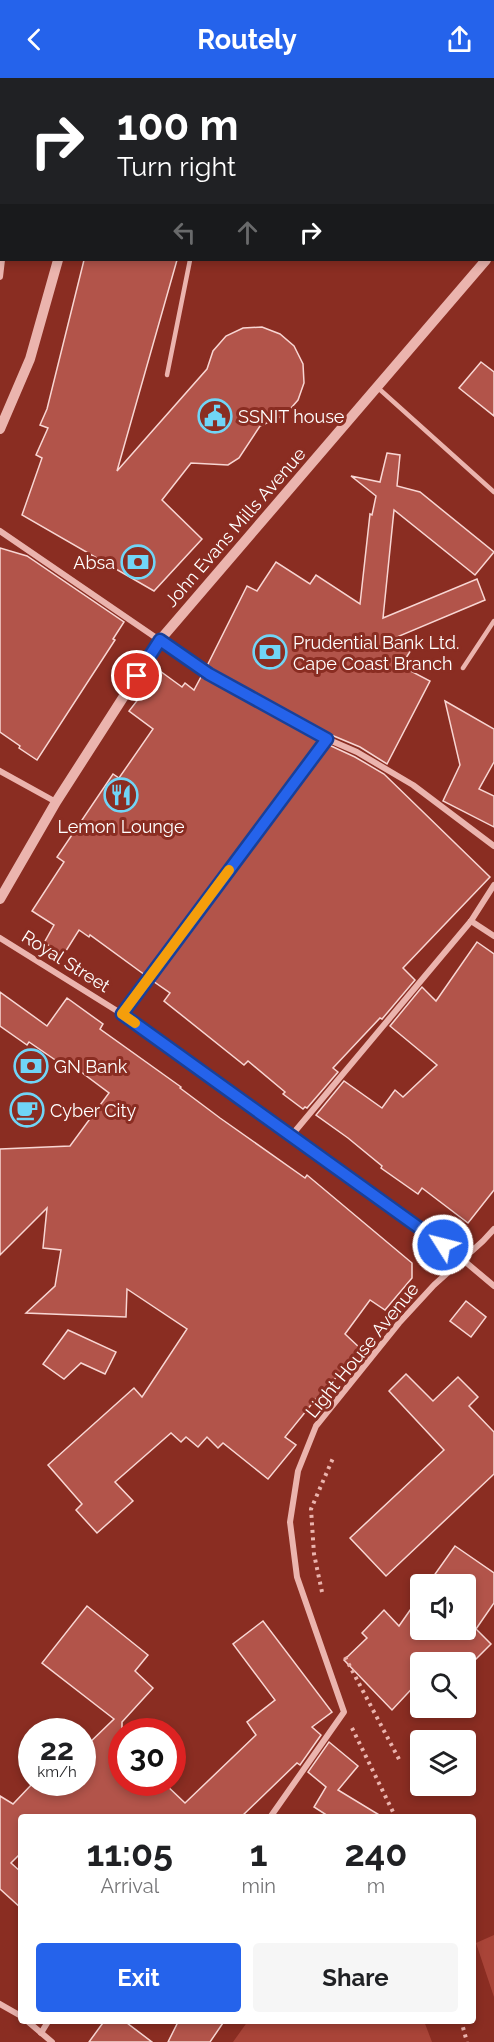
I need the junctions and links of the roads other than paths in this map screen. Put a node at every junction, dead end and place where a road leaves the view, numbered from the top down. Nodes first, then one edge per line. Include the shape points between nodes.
1 (2, 261) edge
2 (58, 261) edge
3 (190, 261) edge
4 (485, 261) edge
5 (0, 277) edge
6 (167, 375) dead end
7 (377, 387) junction
8 (0, 429) edge
9 (494, 492) edge
10 (0, 531) edge
11 (494, 621) edge
12 (160, 640) junction
13 (463, 668) dead end
14 (327, 739) junction
15 (0, 771) edge
16 (56, 802) junction
17 (494, 846) edge
18 (494, 885) edge
19 (0, 899) edge
20 (471, 921) junction
21 (494, 936) edge
22 (0, 938) edge
23 (122, 1014) junction
24 (291, 1136) junction
25 (494, 1229) edge
26 (483, 1241) junction
27 (494, 1243) edge
28 (462, 1259) junction
29 (494, 1286) edge
30 (272, 1814) edge
31 (0, 2004) edge
32 (18, 2014) edge
33 (31, 2024) edge
34 (46, 2024) edge
35 (41, 2032) junction
36 (52, 2042) edge

1 - 5 street
2 - 8 street via 30,359
3 - 6 lane
4 - 7 street, John Evans Mills Avenue
7 - 9 lane
7 - 12 street, John Evans Mills Avenue
10 - 12 street
11 - 13 lane
12 - 14 street via 209,674
12 - 16 street, John Evans Mills Avenue
14 - 17 street via 413,784
14 - 23 street
15 - 16 street
16 - 19 street, John Evans Mills Avenue
18 - 20 street
20 - 21 street
20 - 24 street
22 - 23 street, Royal Street
23 - 24 street, Royal Street
24 - 28 street, Royal Street
25 - 26 street, Light House Avenue
26 - 27 street
26 - 28 street, Light House Avenue
28 - 29 street, Royal Street
28 - 30 street, Light House Avenue via 399,1323 316,1426 298,1471 290,1522 297,1577 344,1712
31 - 32 street
33 - 35 street
34 - 35 street
35 - 36 street

